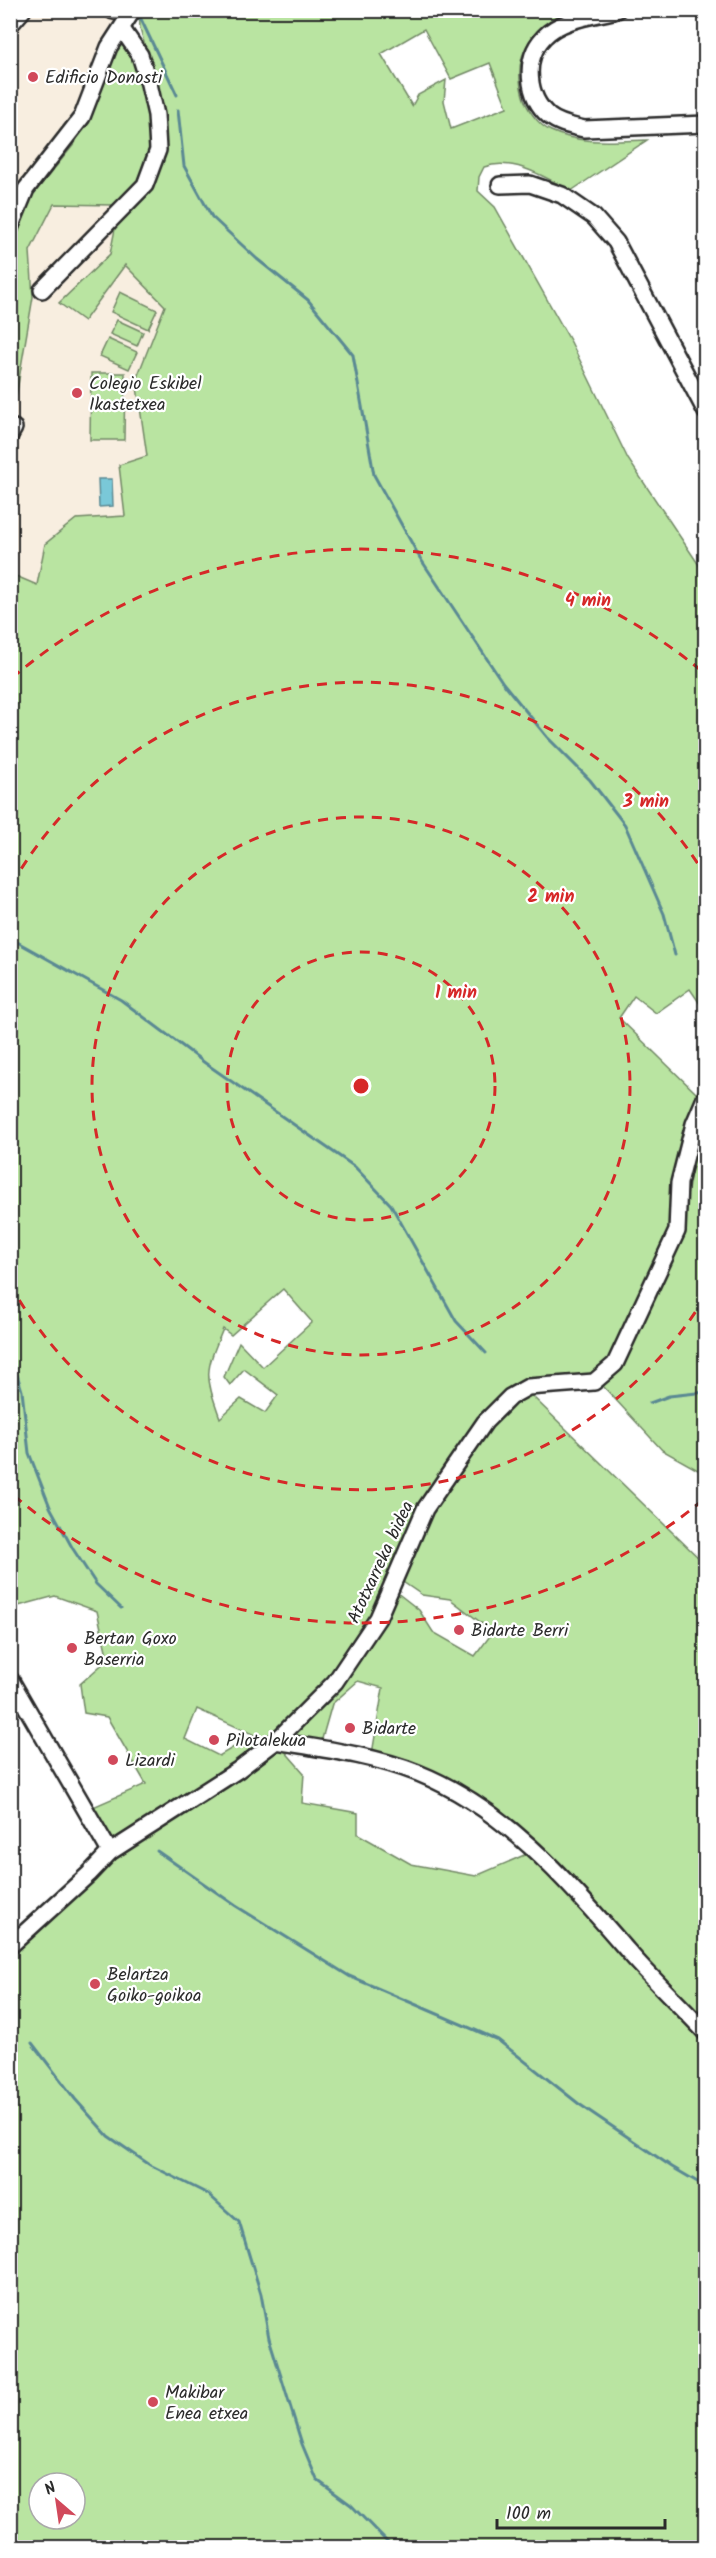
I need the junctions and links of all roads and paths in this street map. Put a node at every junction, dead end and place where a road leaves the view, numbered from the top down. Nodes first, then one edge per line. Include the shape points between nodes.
1 (23, 10) edge
2 (133, 10) edge
3 (617, 10) edge
4 (10, 25) edge
5 (122, 29) junction
6 (705, 124) edge
7 (500, 185) dead end
8 (10, 228) edge
9 (42, 290) dead end
10 (705, 411) edge
11 (705, 1096) edge
12 (10, 1680) edge
13 (276, 1741) junction
14 (110, 1852) junction
15 (10, 1946) edge
16 (705, 2033) edge

1 - 4 street
2 - 5 street
3 - 6 street via 557,27 543,38 530,67 531,87 538,104 550,117 584,129
5 - 8 street via 110,46 82,117 26,189
5 - 9 street via 140,56 149,84 158,150 145,186
7 - 10 street via 540,187 562,195 594,217 616,242
11 - 13 street, Atotxarreka bidea via 679,1183 677,1231 615,1364 594,1382 528,1387 510,1397 485,1422 425,1509 378,1618 335,1682
12 - 14 street
13 - 14 street, Atotxarreka bidea
13 - 16 street via 370,1757 419,1773 500,1820 589,1904
14 - 15 street, Atotxarreka bidea

